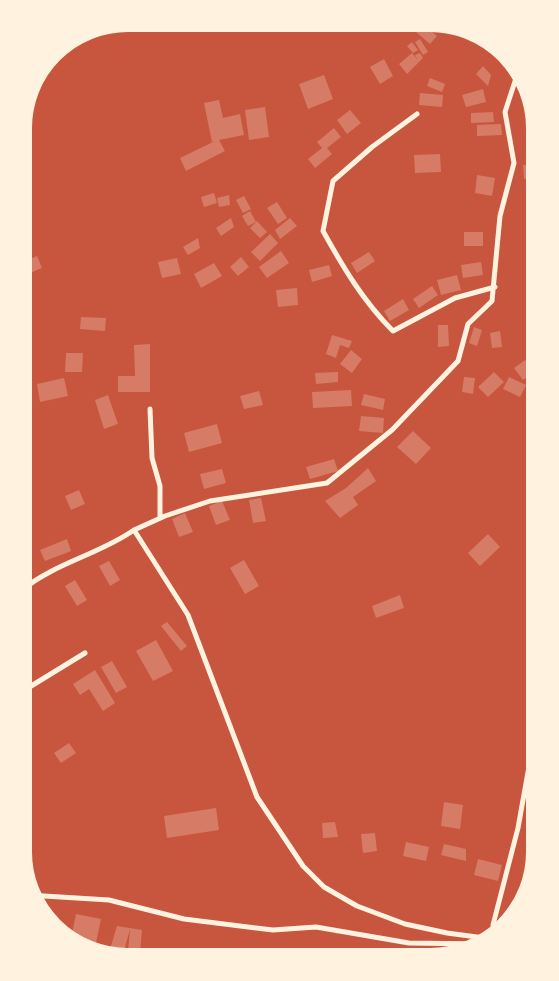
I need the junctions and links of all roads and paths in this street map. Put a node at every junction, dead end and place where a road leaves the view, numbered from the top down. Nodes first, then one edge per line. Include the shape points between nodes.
1 (516, 77) edge
2 (417, 114) dead end
3 (495, 287) junction
4 (150, 409) dead end
5 (160, 518) junction
6 (134, 530) junction
7 (28, 587) edge
8 (85, 652) dead end
9 (28, 688) edge
10 (530, 760) dead end
11 (38, 896) edge
12 (493, 930) edge
13 (484, 937) edge
14 (470, 944) edge

1 - 3 street via 506,112 514,163 500,216
2 - 3 street via 333,181 322,231 367,302 393,331 455,298
3 - 5 street via 492,301 468,324 458,361 392,430 327,483 210,501
4 - 5 street
5 - 6 street
6 - 7 street
6 - 13 street via 188,615 257,797 303,866 324,887 357,906 405,924
8 - 9 street
10 - 12 street
11 - 14 street via 109,900 184,919 273,930 316,927 409,943

